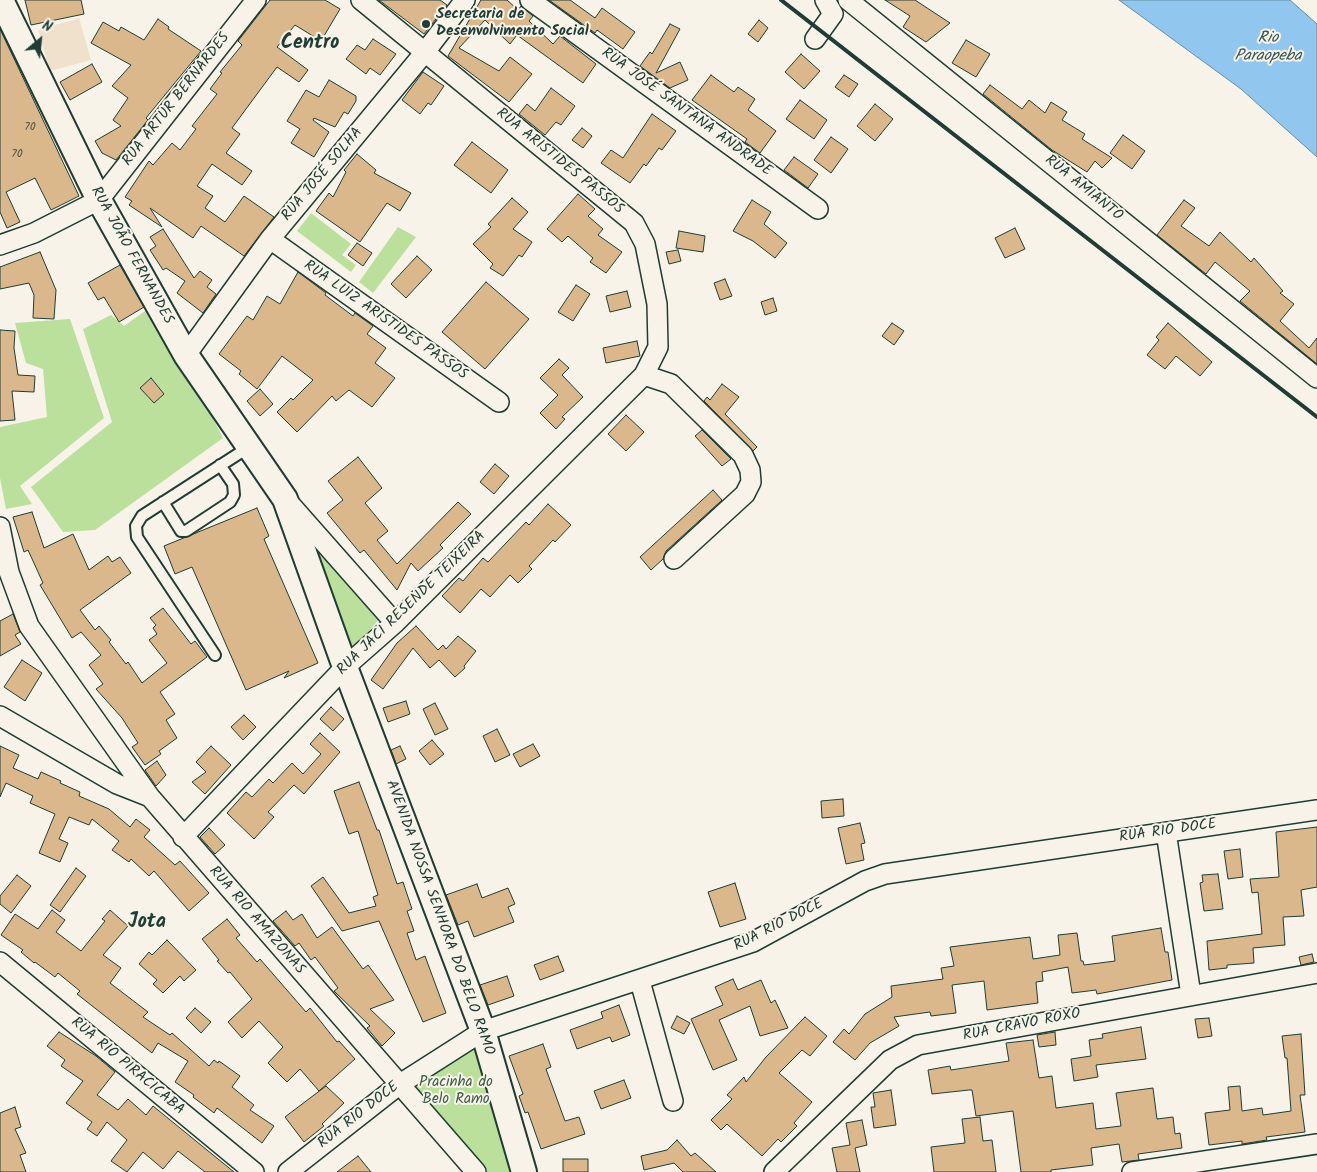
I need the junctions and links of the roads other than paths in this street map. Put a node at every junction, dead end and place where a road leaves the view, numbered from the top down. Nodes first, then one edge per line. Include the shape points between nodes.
1 (1, 0) edge
2 (256, 0) edge
3 (361, 0) edge
4 (465, 0) edge
5 (530, 0) edge
6 (825, 0) edge
7 (848, 0) edge
8 (815, 39) dead end
9 (425, 52) junction
10 (99, 200) junction
11 (818, 209) dead end
12 (270, 239) junction
13 (0, 245) edge
14 (186, 355) junction
15 (644, 375) junction
16 (1317, 378) edge
17 (499, 402) dead end
18 (250, 446) junction
19 (220, 465) junction
20 (285, 499) junction
21 (163, 502) junction
22 (0, 527) edge
23 (674, 559) dead end
24 (395, 622) junction
25 (215, 655) dead end
26 (345, 667) junction
27 (0, 716) edge
28 (150, 797) junction
29 (1317, 810) edge
30 (1166, 832) junction
31 (183, 838) junction
32 (0, 962) edge
33 (1317, 973) edge
34 (640, 981) junction
35 (1191, 994) junction
36 (483, 1031) junction
37 (400, 1084) junction
38 (673, 1101) dead end
39 (1317, 1144) edge
40 (254, 1172) edge
41 (288, 1172) edge
42 (476, 1172) edge
43 (524, 1172) edge
44 (774, 1172) edge
45 (1132, 1172) edge

1 - 10 street, RUA JOÃO FERNANDES
2 - 10 street, RUA ARTUR BERNARDES
3 - 9 street, RUA ARISTIDES PASSOS
4 - 9 street, RUA JOSÉ SOLHA
5 - 11 street, RUA JOSÉ SANTANA ANDRADE
6 - 8 street via 833,14
7 - 16 street, RUA AMIANTO
9 - 12 street, RUA JOSÉ SOLHA
9 - 15 street, RUA ARISTIDES PASSOS via 634,224 646,244 657,304 658,347
10 - 13 street via 34,233
10 - 14 street, RUA JOÃO FERNANDES
12 - 14 street, RUA JOSÉ SOLHA
12 - 17 street, RUA LUIZ ARISTIDES PASSOS
14 - 18 street, RUA JOÃO FERNANDES
15 - 23 street via 671,384 743,455 750,470 751,482 745,494
15 - 24 street, RUA JACI RESENDE TEIXEIRA
18 - 19 lane
18 - 20 street, RUA JOÃO FERNANDES
19 - 21 lane
19 - 21 lane via 233,484 234,495 230,502 186,532 181,532
20 - 24 street, RUA JOÃO FERNANDES
20 - 26 street, RUA JOÃO FERNANDES
21 - 25 lane via 142,516 136,526 137,537
22 - 28 street via 9,572 29,626
24 - 26 street, RUA JACI RESENDE TEIXEIRA
26 - 31 street, RUA JACI RESENDE TEIXEIRA
26 - 36 street, AVENIDA NOSSA SENHORA DO BELO RAMO
27 - 28 street, RUA RIO AMAZONAS via 117,784
28 - 31 street, RUA RIO AMAZONAS
29 - 30 street, RUA RIO DOCE
30 - 34 street, RUA RIO DOCE via 885,874 865,881 753,942
30 - 35 street
31 - 37 street, RUA RIO AMAZONAS
32 - 40 street, RUA RIO PIRACICABA
33 - 35 street, RUA CRAVO ROXO
34 - 36 street, RUA RIO DOCE
34 - 38 street
35 - 44 street, RUA CRAVO ROXO via 918,1045 903,1051
36 - 37 street, RUA RIO DOCE
36 - 43 street, AVENIDA NOSSA SENHORA DO BELO RAMO
37 - 41 street, RUA RIO DOCE
37 - 42 street, RUA RIO AMAZONAS
39 - 45 street

